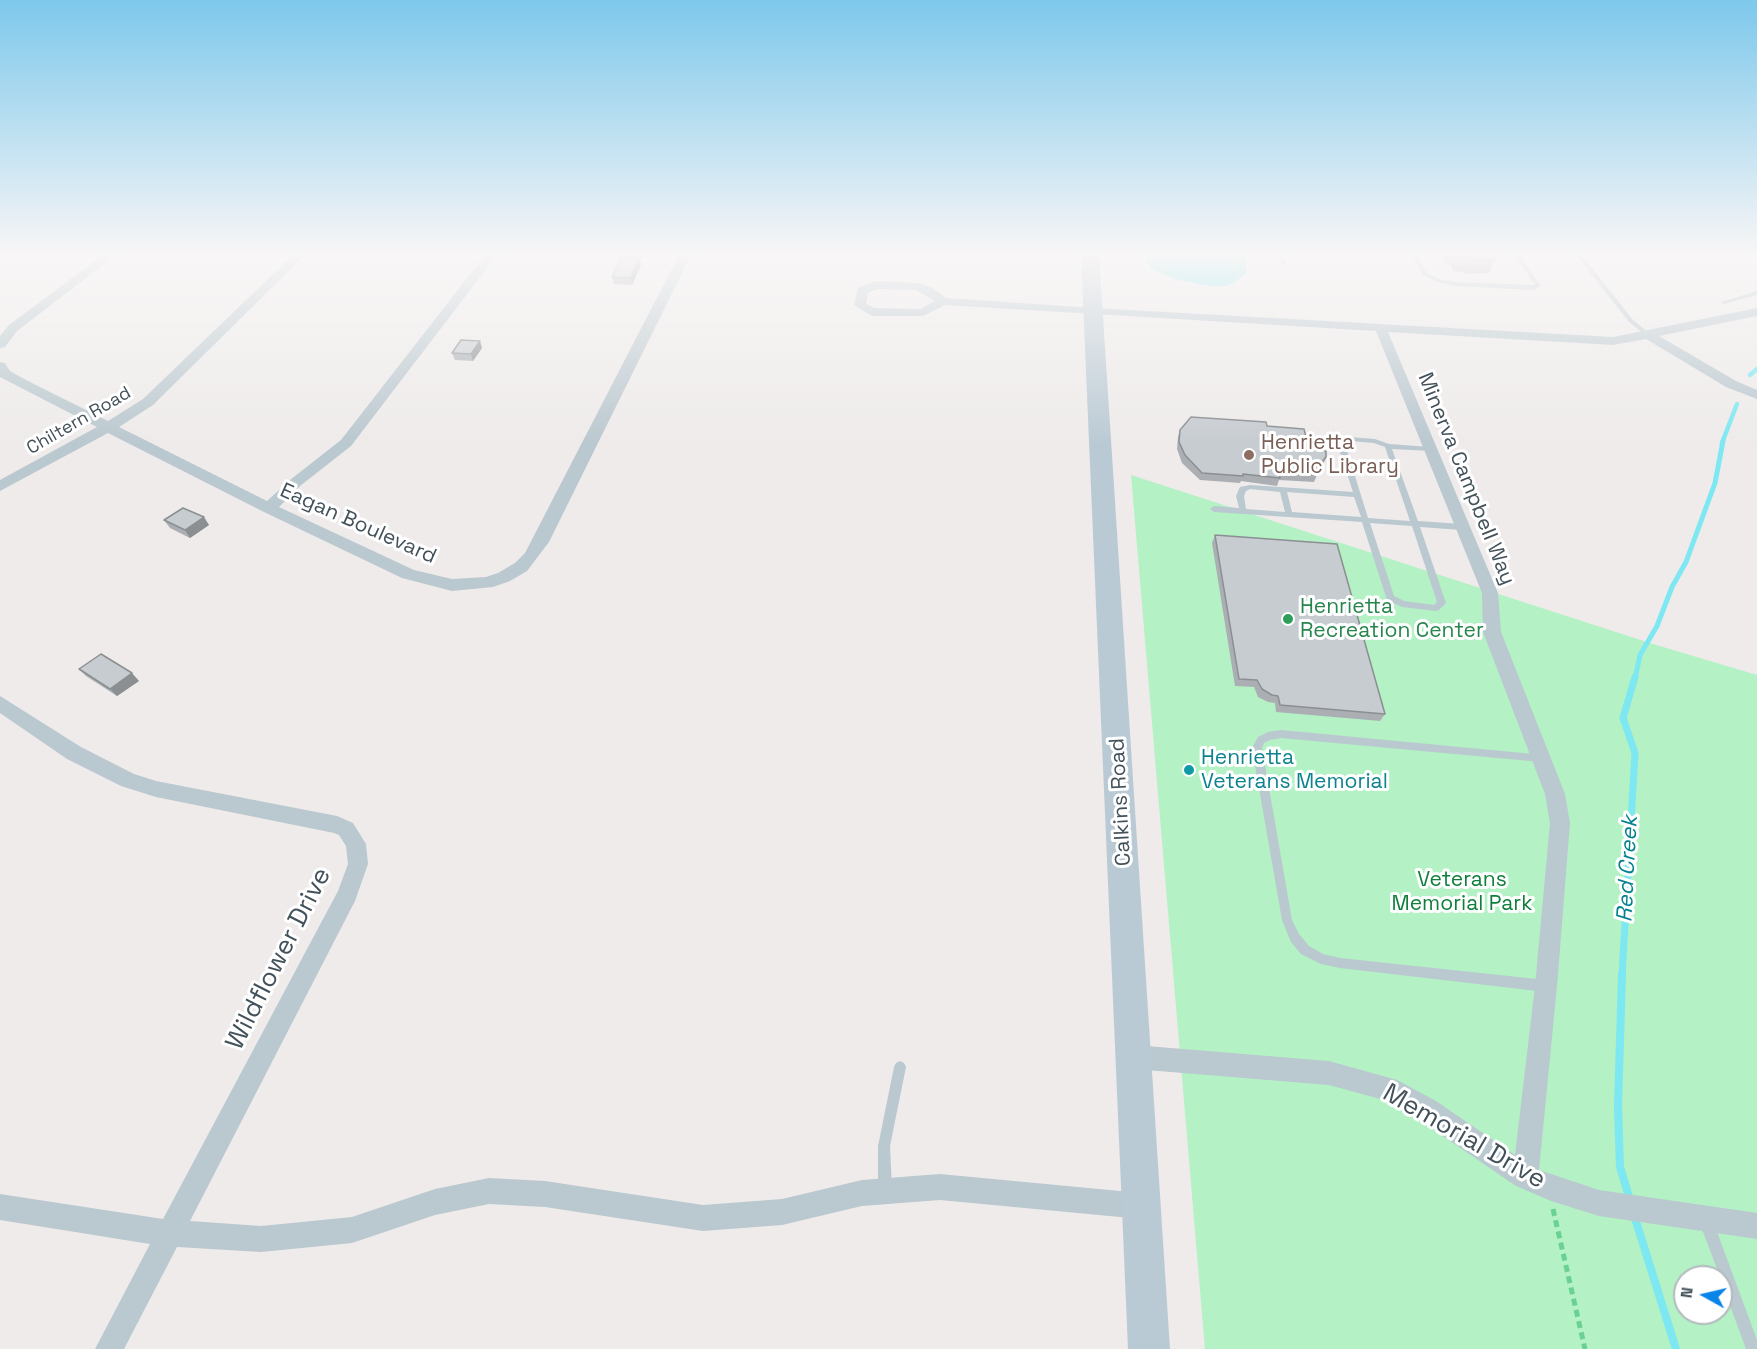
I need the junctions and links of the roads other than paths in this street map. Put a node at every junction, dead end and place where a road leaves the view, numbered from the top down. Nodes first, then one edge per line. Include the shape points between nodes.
1 (26, 318) edge
2 (235, 318) edge
3 (442, 318) edge
4 (653, 318) edge
5 (1094, 318) edge
6 (1208, 318) edge
7 (1629, 318) edge
8 (1729, 318) edge
9 (1380, 327) junction
10 (1648, 335) junction
11 (0, 344) edge
12 (0, 366) edge
13 (1757, 395) edge
14 (108, 427) junction
15 (1388, 446) junction
16 (1430, 449) junction
17 (0, 486) edge
18 (1282, 490) junction
19 (1357, 495) junction
20 (269, 508) junction
21 (1214, 509) dead end
22 (1243, 511) junction
23 (1289, 514) junction
24 (1365, 520) junction
25 (1415, 523) junction
26 (1462, 527) junction
27 (0, 703) edge
28 (1541, 758) junction
29 (1546, 986) junction
30 (1134, 1057) junction
31 (900, 1067) dead end
32 (1525, 1177) junction
33 (885, 1192) junction
34 (1141, 1206) junction
35 (0, 1207) edge
36 (1705, 1219) junction
37 (1757, 1226) edge
38 (168, 1233) junction
39 (109, 1349) edge
40 (1149, 1349) edge
41 (1753, 1349) edge

1 - 11 street
2 - 14 street, Chiltern Road via 164,388
3 - 20 street via 346,443
4 - 20 street, Eagan Boulevard via 541,542 531,557 504,577 461,585 431,581
5 - 30 main road, Calkins Road
6 - 9 street
7 - 10 lane
8 - 10 street
9 - 10 street via 1613,341
9 - 16 street, Minerva Campbell Way
10 - 13 street
12 - 14 street, Eagan Boulevard via 5,374
14 - 17 street, Chiltern Road
14 - 20 street, Eagan Boulevard
15 - 16 lane
15 - 19 lane via 1348,439 1341,443
15 - 25 lane
16 - 26 street, Minerva Campbell Way
18 - 19 lane
18 - 22 lane via 1243,489
18 - 23 lane
19 - 24 lane
21 - 22 lane
22 - 23 lane
23 - 24 lane
24 - 25 lane
24 - 25 lane via 1390,598 1402,604 1436,608 1442,603
25 - 26 lane
26 - 28 street, Minerva Campbell Way via 1490,593 1492,632
27 - 38 street, Wildflower Drive via 74,753 128,780 337,825 346,829 356,844 358,864 346,894
28 - 29 street, Minerva Campbell Way via 1555,794 1560,823
28 - 29 lane via 1281,734 1261,740 1257,748 1287,920 1305,950 1320,959 1340,963
29 - 32 street, Minerva Campbell Way
30 - 32 street, Memorial Drive via 1329,1073 1388,1089 1427,1110
30 - 34 main road, Calkins Road
31 - 33 lane via 884,1146
32 - 36 street, Memorial Drive via 1578,1198
33 - 34 street via 940,1187
33 - 38 street via 862,1193 782,1212 703,1218 545,1194 489,1191 435,1202 352,1230 261,1239
34 - 40 main road, Calkins Road
35 - 38 street
36 - 37 street, Memorial Drive
36 - 41 lane
38 - 39 street, Wildflower Drive

